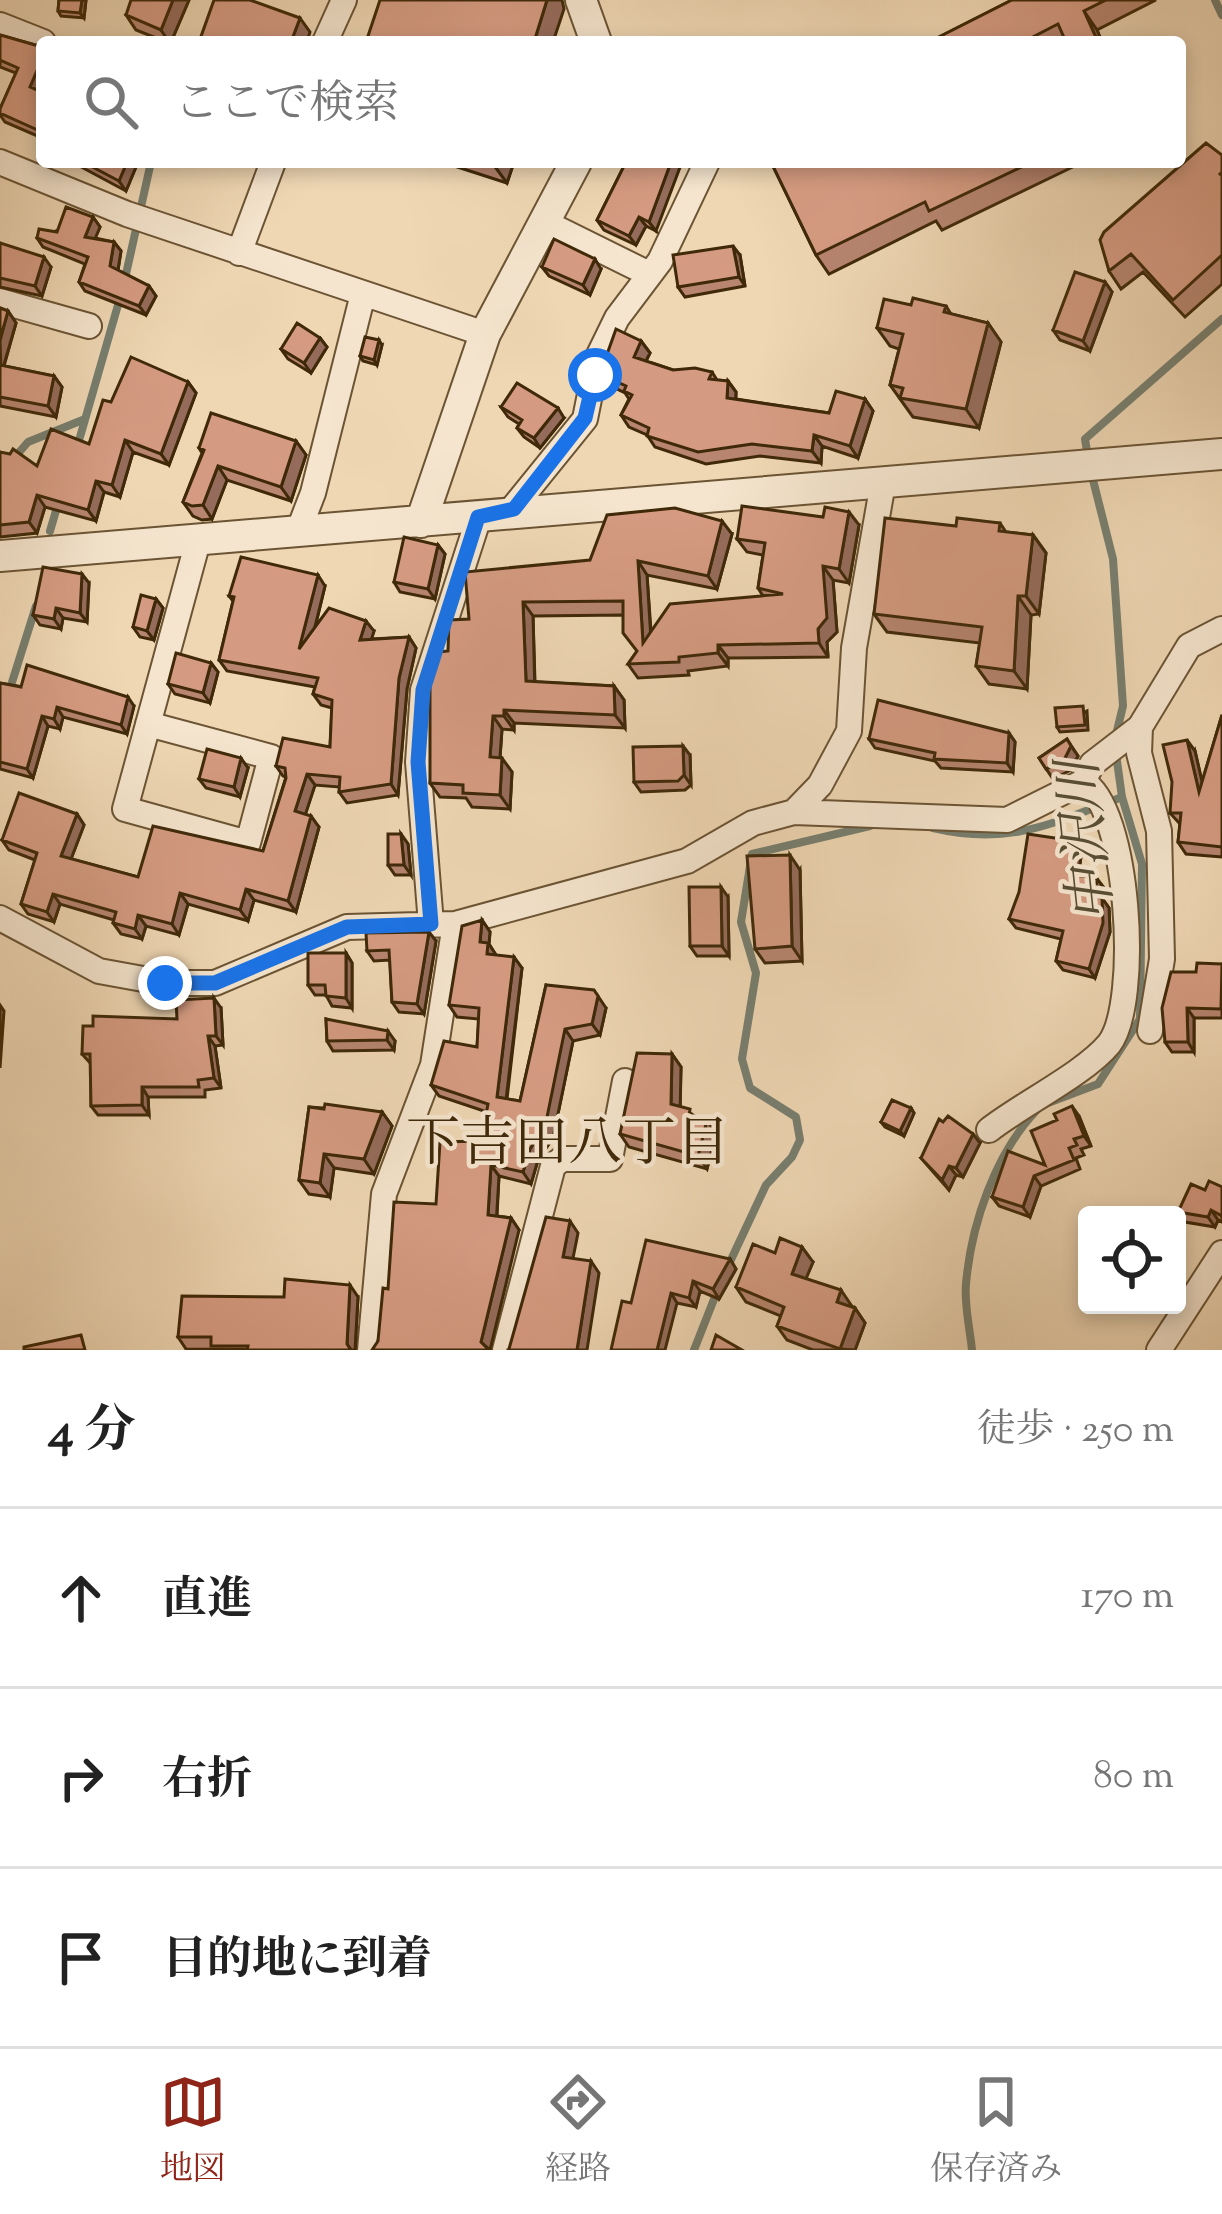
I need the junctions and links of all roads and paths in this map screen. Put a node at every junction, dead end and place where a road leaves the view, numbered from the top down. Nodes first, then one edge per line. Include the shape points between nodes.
1 (344, 0) edge
2 (581, 0) edge
3 (0, 25) edge
4 (328, 36) edge
5 (594, 36) edge
6 (36, 39) edge
7 (0, 162) edge
8 (271, 168) edge
9 (573, 168) edge
10 (703, 168) edge
11 (544, 222) junction
12 (239, 253) junction
13 (649, 274) junction
14 (363, 294) junction
15 (0, 302) edge
16 (89, 326) dead end
17 (485, 334) junction
18 (1222, 454) edge
19 (884, 483) junction
20 (493, 516) junction
21 (421, 522) junction
22 (298, 532) junction
23 (198, 541) junction
24 (0, 556) edge
25 (1222, 629) edge
26 (148, 724) junction
27 (1140, 728) junction
28 (1083, 782) junction
29 (794, 812) junction
30 (0, 918) edge
31 (443, 924) junction
32 (1150, 1031) dead end
33 (625, 1081) edge
34 (989, 1130) dead end
35 (1222, 1253) edge
36 (370, 1350) edge
37 (505, 1350) edge
38 (1159, 1350) edge

1 - 4 street
2 - 5 street
3 - 6 street
7 - 12 street
8 - 12 street
9 - 11 street
10 - 13 street
11 - 13 street
11 - 17 street
12 - 14 street
13 - 20 street via 596,359 585,418
14 - 17 street
14 - 22 street
15 - 16 street
17 - 21 street
18 - 19 street
19 - 20 street
19 - 29 street via 848,731 820,785
20 - 21 street
20 - 31 street via 423,690 418,762
21 - 22 street
22 - 23 street
23 - 24 street
23 - 26 street
25 - 27 street via 1189,646
26 - 26 street via 125,809 248,843 271,757
27 - 28 street via 1092,764
27 - 32 street via 1159,831 1162,959
28 - 29 street via 1006,820
28 - 34 street via 1110,814 1124,896 1120,1020 1109,1044
29 - 31 street via 753,823 687,861
30 - 31 street via 98,971 165,983 215,983 347,927
31 - 36 street via 433,1065 384,1194
33 - 37 street via 610,1159 553,1166
35 - 38 street

